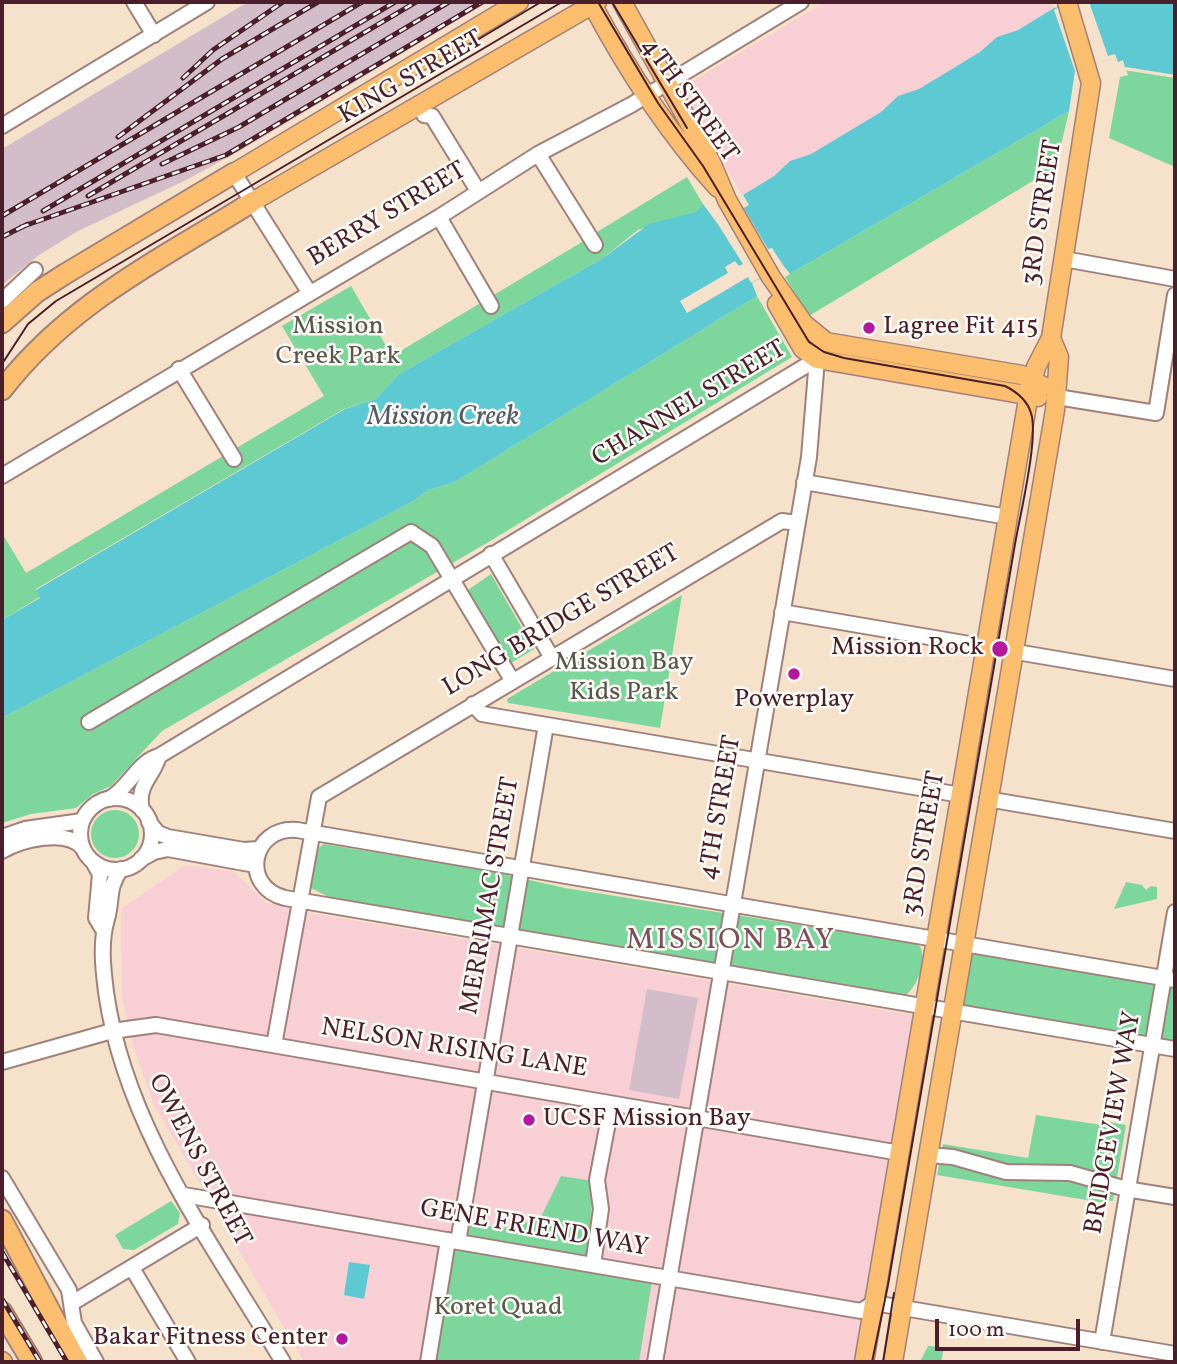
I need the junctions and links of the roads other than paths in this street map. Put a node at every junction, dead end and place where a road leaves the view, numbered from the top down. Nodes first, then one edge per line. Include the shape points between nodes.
1 (134, 2) edge
2 (206, 2) edge
3 (519, 2) edge
4 (622, 2) edge
5 (801, 2) edge
6 (593, 3) edge
7 (1067, 4) edge
8 (154, 34) junction
9 (667, 82) junction
10 (647, 95) junction
11 (424, 115) dead end
12 (2, 126) edge
13 (538, 154) junction
14 (234, 173) junction
15 (478, 191) junction
16 (725, 197) junction
17 (253, 202) junction
18 (439, 217) junction
19 (595, 245) dead end
20 (1064, 259) junction
21 (35, 270) dead end
22 (770, 274) junction
23 (1175, 279) edge
24 (309, 292) junction
25 (1175, 295) edge
26 (2, 301) edge
27 (491, 306) dead end
28 (2, 323) edge
29 (1051, 338) junction
30 (826, 342) junction
31 (817, 359) junction
32 (179, 369) junction
33 (1034, 379) junction
34 (2, 390) edge
35 (1057, 397) junction
36 (1029, 398) junction
37 (234, 459) dead end
38 (2, 476) edge
39 (804, 482) junction
40 (1008, 517) junction
41 (797, 523) junction
42 (491, 554) junction
43 (452, 578) junction
44 (782, 612) junction
45 (986, 647) junction
46 (1013, 652) junction
47 (552, 658) junction
48 (1175, 679) edge
49 (512, 680) junction
50 (473, 704) junction
51 (89, 722) dead end
52 (546, 724) junction
53 (159, 756) junction
54 (757, 761) junction
55 (961, 795) junction
56 (109, 799) junction
57 (987, 799) junction
58 (146, 816) junction
59 (82, 821) junction
60 (1175, 831) edge
61 (311, 833) junction
62 (2, 837) edge
63 (83, 848) junction
64 (258, 849) junction
65 (2, 851) edge
66 (141, 860) junction
67 (93, 862) junction
68 (255, 865) junction
69 (121, 869) junction
70 (521, 869) junction
71 (299, 900) junction
72 (732, 905) junction
73 (1175, 912) edge
74 (102, 928) junction
75 (510, 936) junction
76 (936, 940) junction
77 (964, 944) junction
78 (721, 972) junction
79 (1170, 979) edge
80 (925, 1007) junction
81 (952, 1011) junction
82 (112, 1031) junction
83 (274, 1045) junction
84 (1153, 1045) junction
85 (1175, 1049) edge
86 (2, 1062) edge
87 (485, 1081) junction
88 (610, 1112) dead end
89 (696, 1117) junction
90 (900, 1153) junction
91 (928, 1155) junction
92 (2, 1178) edge
93 (184, 1195) junction
94 (1175, 1197) edge
95 (2, 1220) edge
96 (202, 1225) junction
97 (453, 1241) junction
98 (2, 1244) edge
99 (593, 1265) junction
100 (132, 1268) junction
101 (669, 1278) junction
102 (72, 1303) junction
103 (874, 1303) junction
104 (902, 1308) junction
105 (2, 1312) edge
106 (2, 1321) edge
107 (1102, 1342) junction
108 (1175, 1354) edge
109 (30, 1362) edge
110 (75, 1362) edge
111 (96, 1362) edge
112 (188, 1362) edge
113 (283, 1362) edge
114 (428, 1362) edge
115 (655, 1362) edge
116 (864, 1362) edge
117 (893, 1362) edge

1 - 8 street
2 - 8 street
3 - 14 main road, KING STREET
4 - 9 main road, 4TH STREET
5 - 9 street, BERRY STREET
6 - 10 main road, 4TH STREET
6 - 17 main road, KING STREET
7 - 20 main road, 3RD STREET via 1089,69 1099,79 1090,97
8 - 12 street
9 - 10 street, BERRY STREET
9 - 16 main road, 4TH STREET
10 - 13 street, BERRY STREET
10 - 16 main road, 4TH STREET via 699,170
11 - 15 street via 432,116
13 - 15 street, BERRY STREET
13 - 19 street
14 - 17 street
14 - 28 highway via 37,292
15 - 18 street, BERRY STREET
16 - 22 main road, 4TH STREET
17 - 24 street
17 - 34 highway via 133,274 64,322
18 - 24 street, BERRY STREET
18 - 27 street
20 - 23 street
20 - 29 main road, 3RD STREET
21 - 26 street
22 - 30 main road, 4TH STREET via 804,324
22 - 31 main road, 4TH STREET via 774,299 803,349
24 - 32 street, BERRY STREET
25 - 35 street, CHANNEL STREET via 1156,413
29 - 33 main road, 3RD STREET
29 - 35 main road, 3RD STREET via 1059,357
30 - 31 main road
30 - 33 main road, CHANNEL STREET
31 - 36 main road, CHANNEL STREET
31 - 39 street, 4TH STREET
31 - 42 street, CHANNEL STREET
32 - 37 street
32 - 38 street, BERRY STREET
33 - 35 main road, CHANNEL STREET
33 - 36 main road, 3RD STREET
35 - 36 main road, CHANNEL STREET
35 - 46 main road, 3RD STREET
36 - 40 main road, 3RD STREET
39 - 40 street
39 - 41 street, 4TH STREET
40 - 45 main road, 3RD STREET
41 - 44 street, 4TH STREET
41 - 47 street, LONG BRIDGE STREET via 782,522
42 - 43 street, CHANNEL STREET
42 - 47 street
43 - 49 street
43 - 51 street via 432,546 416,533 402,535
43 - 53 street, CHANNEL STREET
44 - 45 street
44 - 54 street, 4TH STREET
45 - 46 street
45 - 55 main road, 3RD STREET
46 - 48 street
46 - 57 main road, 3RD STREET
47 - 49 street, LONG BRIDGE STREET
49 - 50 street, LONG BRIDGE STREET
50 - 52 street via 482,714
50 - 61 street, LONG BRIDGE STREET via 325,791 316,804
52 - 54 street
52 - 70 street, MERRIMAC STREET
53 - 56 street, CHANNEL STREET via 149,758 122,792
53 - 58 street, CHANNEL STREET via 141,788
54 - 55 street
54 - 72 street, 4TH STREET
55 - 76 main road, 3RD STREET
56 - 58 street via 131,802
56 - 59 street via 90,809
57 - 60 street
57 - 77 main road, 3RD STREET
58 - 64 street via 158,833 168,837
58 - 66 street via 151,840
59 - 62 street
59 - 63 street
61 - 64 street via 279,831
61 - 70 street
61 - 71 street, LONG BRIDGE STREET
63 - 65 street via 61,837 19,843
63 - 67 street
64 - 68 street
66 - 68 street via 169,849
66 - 69 street
67 - 69 street
67 - 74 street, OWENS STREET via 100,874 96,918
68 - 71 street via 260,882 270,892
69 - 74 street, OWENS STREET via 112,883
70 - 72 street
70 - 75 street, MERRIMAC STREET
71 - 75 street
71 - 83 street, LONG BRIDGE STREET
72 - 76 street
72 - 78 street, 4TH STREET
73 - 79 street, BRIDGEVIEW WAY
74 - 82 street, OWENS STREET
75 - 78 street
75 - 87 street, MERRIMAC STREET
76 - 77 street
76 - 80 main road, 3RD STREET
77 - 79 street
77 - 81 main road, 3RD STREET
78 - 80 street
78 - 89 street, 4TH STREET
79 - 84 street, BRIDGEVIEW WAY
80 - 81 street
80 - 90 main road, 3RD STREET
81 - 84 street
81 - 91 main road, 3RD STREET
82 - 83 street, NELSON RISING LANE via 156,1025
82 - 86 street, NELSON RISING LANE
82 - 93 street, OWENS STREET via 134,1098
83 - 87 street, NELSON RISING LANE
84 - 85 street
84 - 107 street, BRIDGEVIEW WAY
87 - 89 street, NELSON RISING LANE
87 - 97 street, MERRIMAC STREET
88 - 99 street via 597,1180 601,1209
89 - 90 street, NELSON RISING LANE
89 - 101 street, 4TH STREET
90 - 103 main road, 3RD STREET
91 - 94 street via 1006,1172 1070,1173
91 - 104 main road, 3RD STREET
92 - 102 street via 69,1290
93 - 96 street, OWENS STREET
93 - 97 street, GENE FRIEND WAY
95 - 110 highway
96 - 100 street
96 - 113 street, OWENS STREET
97 - 99 street, GENE FRIEND WAY
97 - 114 street, MERRIMAC STREET
98 - 110 highway
99 - 101 street, GENE FRIEND WAY
100 - 102 street
100 - 112 street
101 - 103 street, GENE FRIEND WAY via 861,1311
101 - 115 street, 4TH STREET
102 - 111 street via 74,1324
103 - 104 street, GENE FRIEND WAY
103 - 116 main road, 3RD STREET
104 - 107 street, GENE FRIEND WAY
104 - 117 main road, 3RD STREET
105 - 109 highway
106 - 109 highway
107 - 108 street, GENE FRIEND WAY

